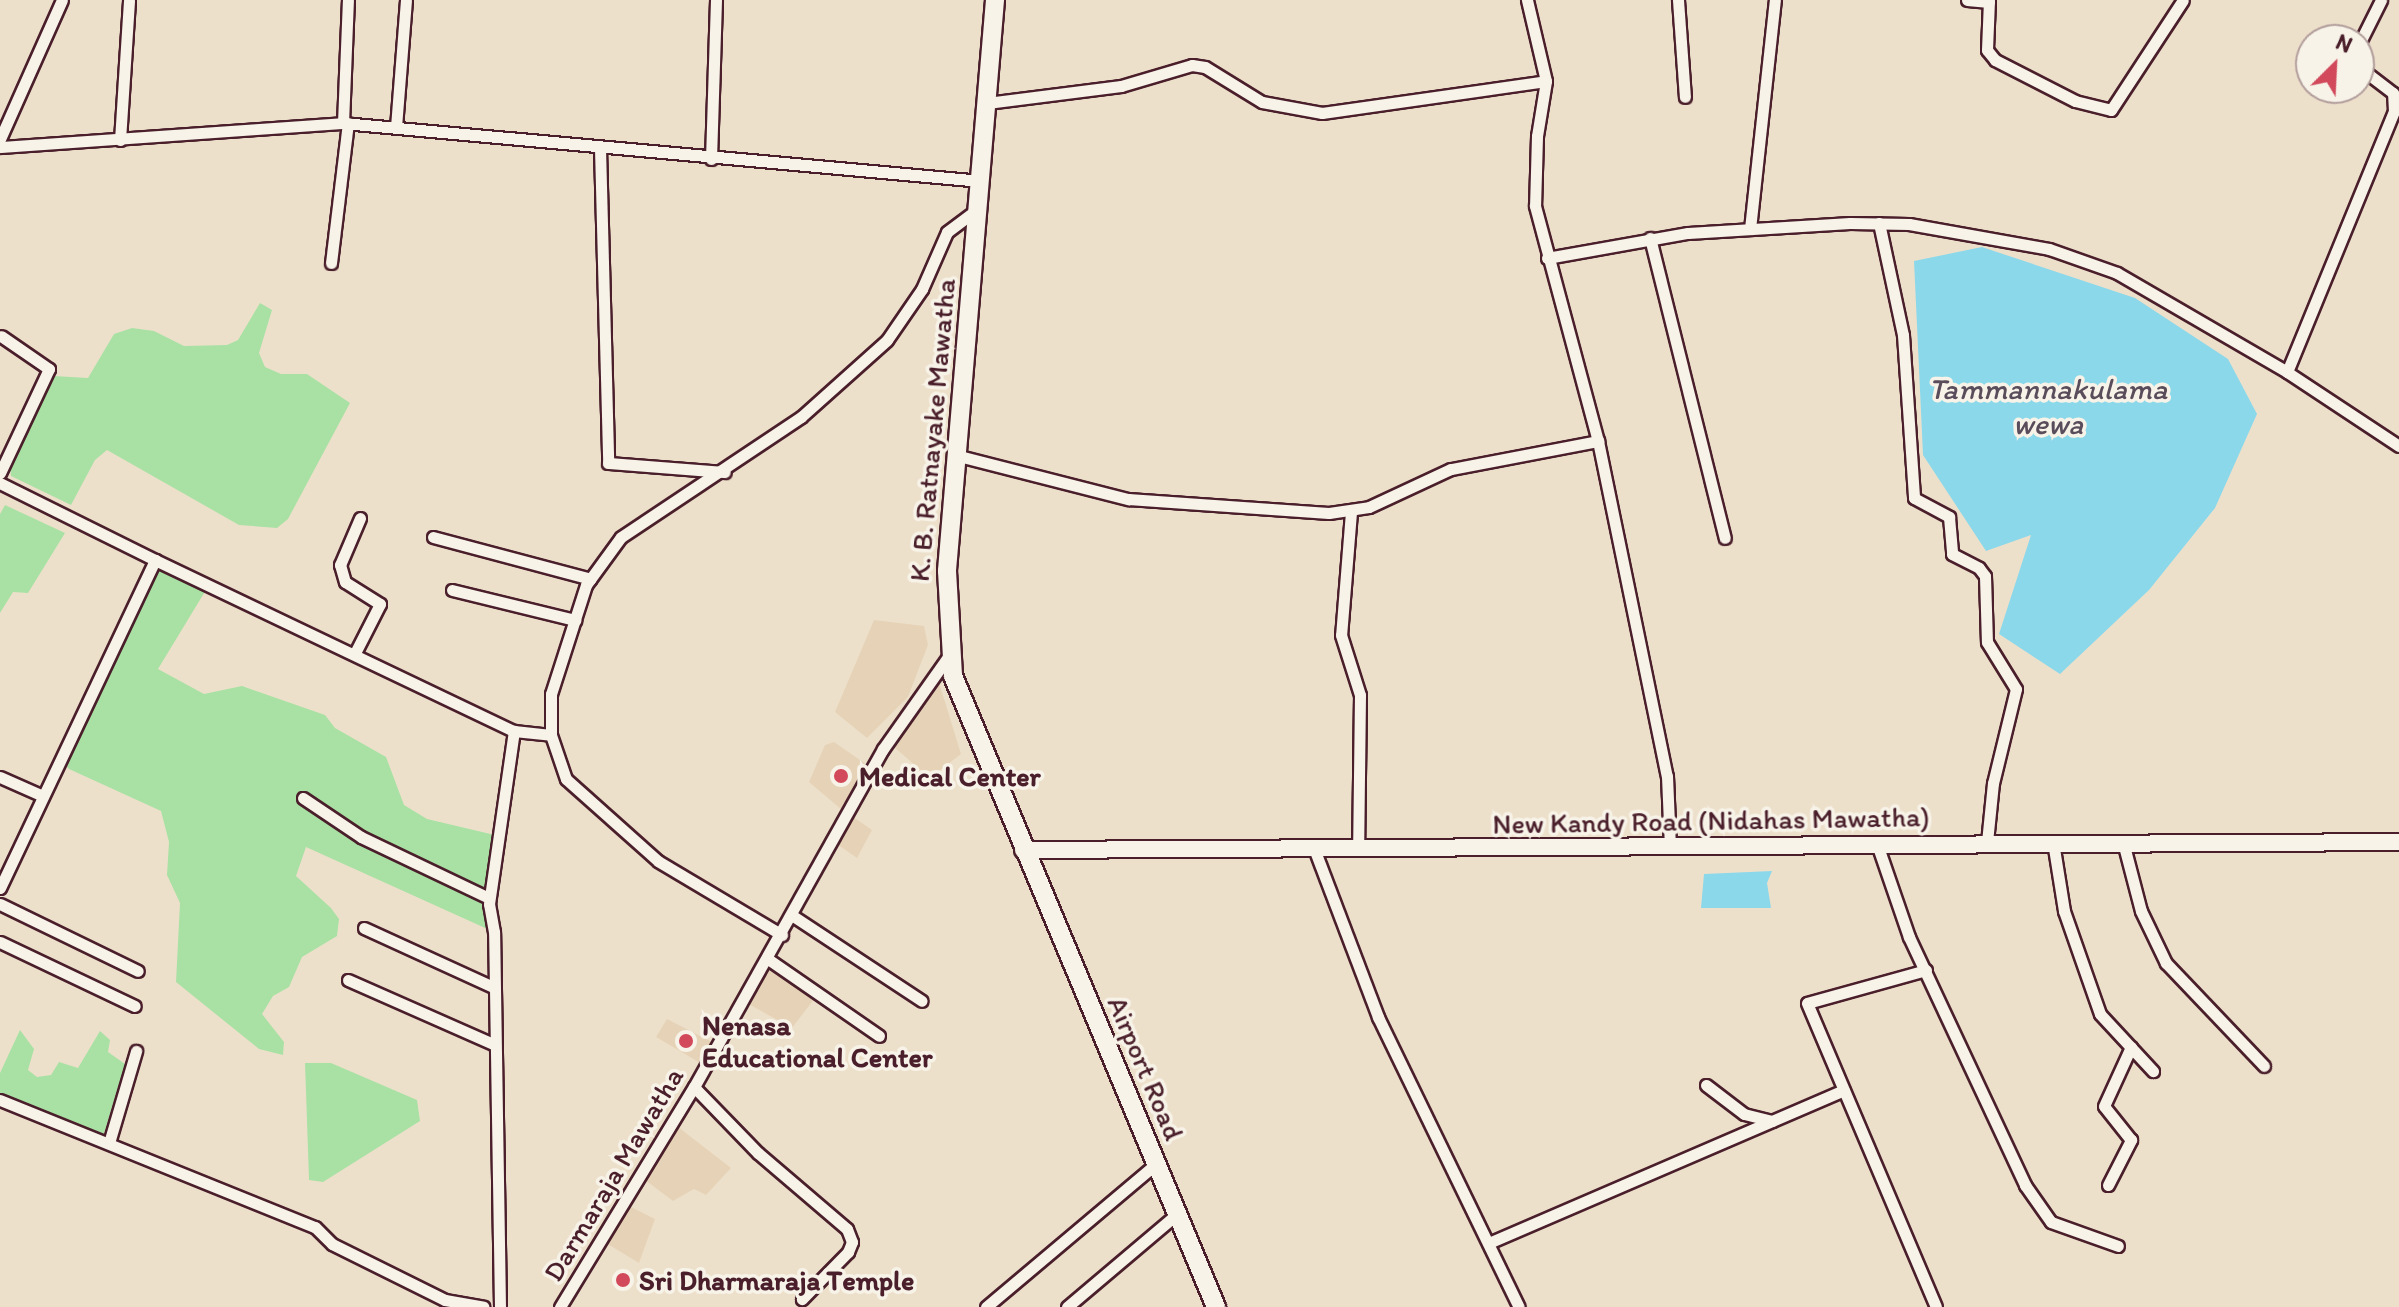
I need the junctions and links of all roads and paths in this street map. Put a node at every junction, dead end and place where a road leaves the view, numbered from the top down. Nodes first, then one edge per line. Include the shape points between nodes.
1 (62, 0) edge
2 (129, 0) edge
3 (348, 0) edge
4 (406, 0) edge
5 (716, 0) edge
6 (995, 0) edge
7 (1527, 0) edge
8 (1678, 0) edge
9 (1775, 0) edge
10 (1967, 0) edge
11 (2183, 0) edge
12 (2381, 0) edge
13 (1989, 1) edge
14 (2369, 24) edge
15 (2375, 79) edge
16 (1546, 81) junction
17 (1685, 97) dead end
18 (987, 103) junction
19 (345, 123) junction
20 (396, 127) junction
21 (0, 139) edge
22 (120, 140) junction
23 (0, 147) edge
24 (600, 148) junction
25 (711, 159) junction
26 (981, 181) junction
27 (978, 209) junction
28 (1879, 223) junction
29 (1750, 229) junction
30 (1650, 238) junction
31 (1547, 258) junction
32 (331, 263) dead end
33 (1, 336) edge
34 (2287, 372) junction
35 (1598, 441) junction
36 (2399, 446) edge
37 (955, 455) junction
38 (725, 472) junction
39 (0, 473) edge
40 (0, 483) edge
41 (1351, 512) junction
42 (360, 518) dead end
43 (433, 537) dead end
44 (1725, 538) dead end
45 (155, 560) junction
46 (591, 579) junction
47 (452, 590) dead end
48 (575, 620) junction
49 (355, 653) junction
50 (950, 654) junction
51 (514, 731) junction
52 (551, 735) junction
53 (0, 777) edge
54 (43, 796) junction
55 (303, 798) dead end
56 (1987, 842) junction
57 (2053, 842) junction
58 (2123, 842) junction
59 (2399, 842) edge
60 (1877, 844) junction
61 (1670, 848) junction
62 (1023, 850) junction
63 (1358, 850) junction
64 (1315, 851) junction
65 (0, 888) edge
66 (489, 898) junction
67 (0, 904) edge
68 (793, 916) junction
69 (364, 928) dead end
70 (782, 935) junction
71 (0, 942) edge
72 (768, 959) junction
73 (1926, 970) junction
74 (138, 971) dead end
75 (348, 980) dead end
76 (493, 987) junction
77 (922, 1001) dead end
78 (135, 1006) dead end
79 (879, 1036) dead end
80 (493, 1044) junction
81 (2131, 1047) junction
82 (136, 1051) dead end
83 (2264, 1066) dead end
84 (2153, 1071) dead end
85 (1706, 1085) dead end
86 (694, 1087) junction
87 (1844, 1090) junction
88 (0, 1100) edge
89 (1772, 1121) junction
90 (109, 1143) junction
91 (1156, 1164) junction
92 (2108, 1185) dead end
93 (1177, 1214) junction
94 (1491, 1242) junction
95 (2118, 1246) dead end
96 (802, 1299) dead end
97 (483, 1307) edge
98 (500, 1307) edge
99 (560, 1307) edge
100 (986, 1307) edge
101 (1067, 1307) edge
102 (1216, 1307) edge
103 (1519, 1307) edge
104 (1936, 1307) edge

1 - 21 street
2 - 22 street
3 - 19 street
4 - 20 street
5 - 25 street
6 - 18 highway, K. B. Ratnayake Mawatha
7 - 16 street
8 - 17 street
9 - 29 street
10 - 13 street
11 - 13 street via 2111,110 2075,101 1995,60 1987,50
12 - 14 street
15 - 34 street via 2393,93 2394,111
16 - 18 street via 1322,113 1262,102 1205,67 1192,65 1121,86
16 - 31 street via 1534,169 1535,206
18 - 26 highway, K. B. Ratnayake Mawatha
19 - 20 street
19 - 22 street
19 - 32 street
20 - 24 street
22 - 23 street
24 - 25 street
24 - 38 street via 608,463
25 - 26 street
26 - 27 highway, K. B. Ratnayake Mawatha
27 - 37 highway, K. B. Ratnayake Mawatha
27 - 38 street via 947,232 922,289 887,340 801,417
28 - 29 street
28 - 34 street via 2079,257
28 - 56 street via 1903,335 1914,498 1949,517 1952,554 1985,576 1987,642 2016,689 1993,783
29 - 30 street
30 - 31 street
30 - 44 street
31 - 35 street
33 - 39 street via 49,369
34 - 36 street
35 - 41 street via 1451,469
35 - 61 street via 1667,776
37 - 41 street via 1128,499
37 - 50 highway, K. B. Ratnayake Mawatha via 947,582
38 - 46 street via 621,537
40 - 45 street
41 - 63 street via 1341,635 1360,695
42 - 49 street via 340,565 345,582 380,604
43 - 46 street
45 - 49 street
45 - 54 street
46 - 48 street
47 - 48 street
48 - 52 street via 551,694
49 - 51 street
50 - 62 highway, K. B. Ratnayake Mawatha via 969,723
50 - 68 street, Darmaraja Mawatha via 883,749
51 - 52 street
51 - 66 street
52 - 70 street via 566,779 603,816 658,861
53 - 54 street
54 - 65 street
55 - 66 street via 361,837
56 - 57 main road, New Kandy Road (Nidahas Mawatha)
56 - 60 main road, New Kandy Road (Nidahas Mawatha)
57 - 58 main road, New Kandy Road (Nidahas Mawatha)
57 - 81 street via 2064,911 2100,1014
58 - 59 main road, New Kandy Road (Nidahas Mawatha)
58 - 83 street via 2141,911 2166,963
60 - 61 main road, New Kandy Road (Nidahas Mawatha)
60 - 73 street
61 - 63 main road, New Kandy Road (Nidahas Mawatha)
62 - 64 main road, New Kandy Road (Nidahas Mawatha)
62 - 91 highway, Airport Road
63 - 64 main road, New Kandy Road (Nidahas Mawatha)
64 - 94 street via 1378,1017
66 - 76 street
67 - 74 street
68 - 70 street, Darmaraja Mawatha
68 - 77 street
69 - 76 street
70 - 72 street, Darmaraja Mawatha
71 - 78 street
72 - 79 street
72 - 86 street, Darmaraja Mawatha
73 - 87 street via 1807,1003
73 - 95 street via 1969,1074 2025,1185 2051,1222
75 - 80 street
76 - 80 street
80 - 98 street
81 - 84 street
81 - 92 street via 2104,1106 2131,1140
82 - 90 street
85 - 89 street via 1744,1114
86 - 96 street via 765,1161 847,1229 852,1242 848,1252
86 - 99 street, Darmaraja Mawatha
87 - 89 street
87 - 104 street
88 - 90 street
89 - 94 street
90 - 97 street via 315,1227 332,1244 435,1295
91 - 93 highway, Airport Road
91 - 100 street
93 - 101 street
93 - 102 highway, Airport Road
94 - 103 street

